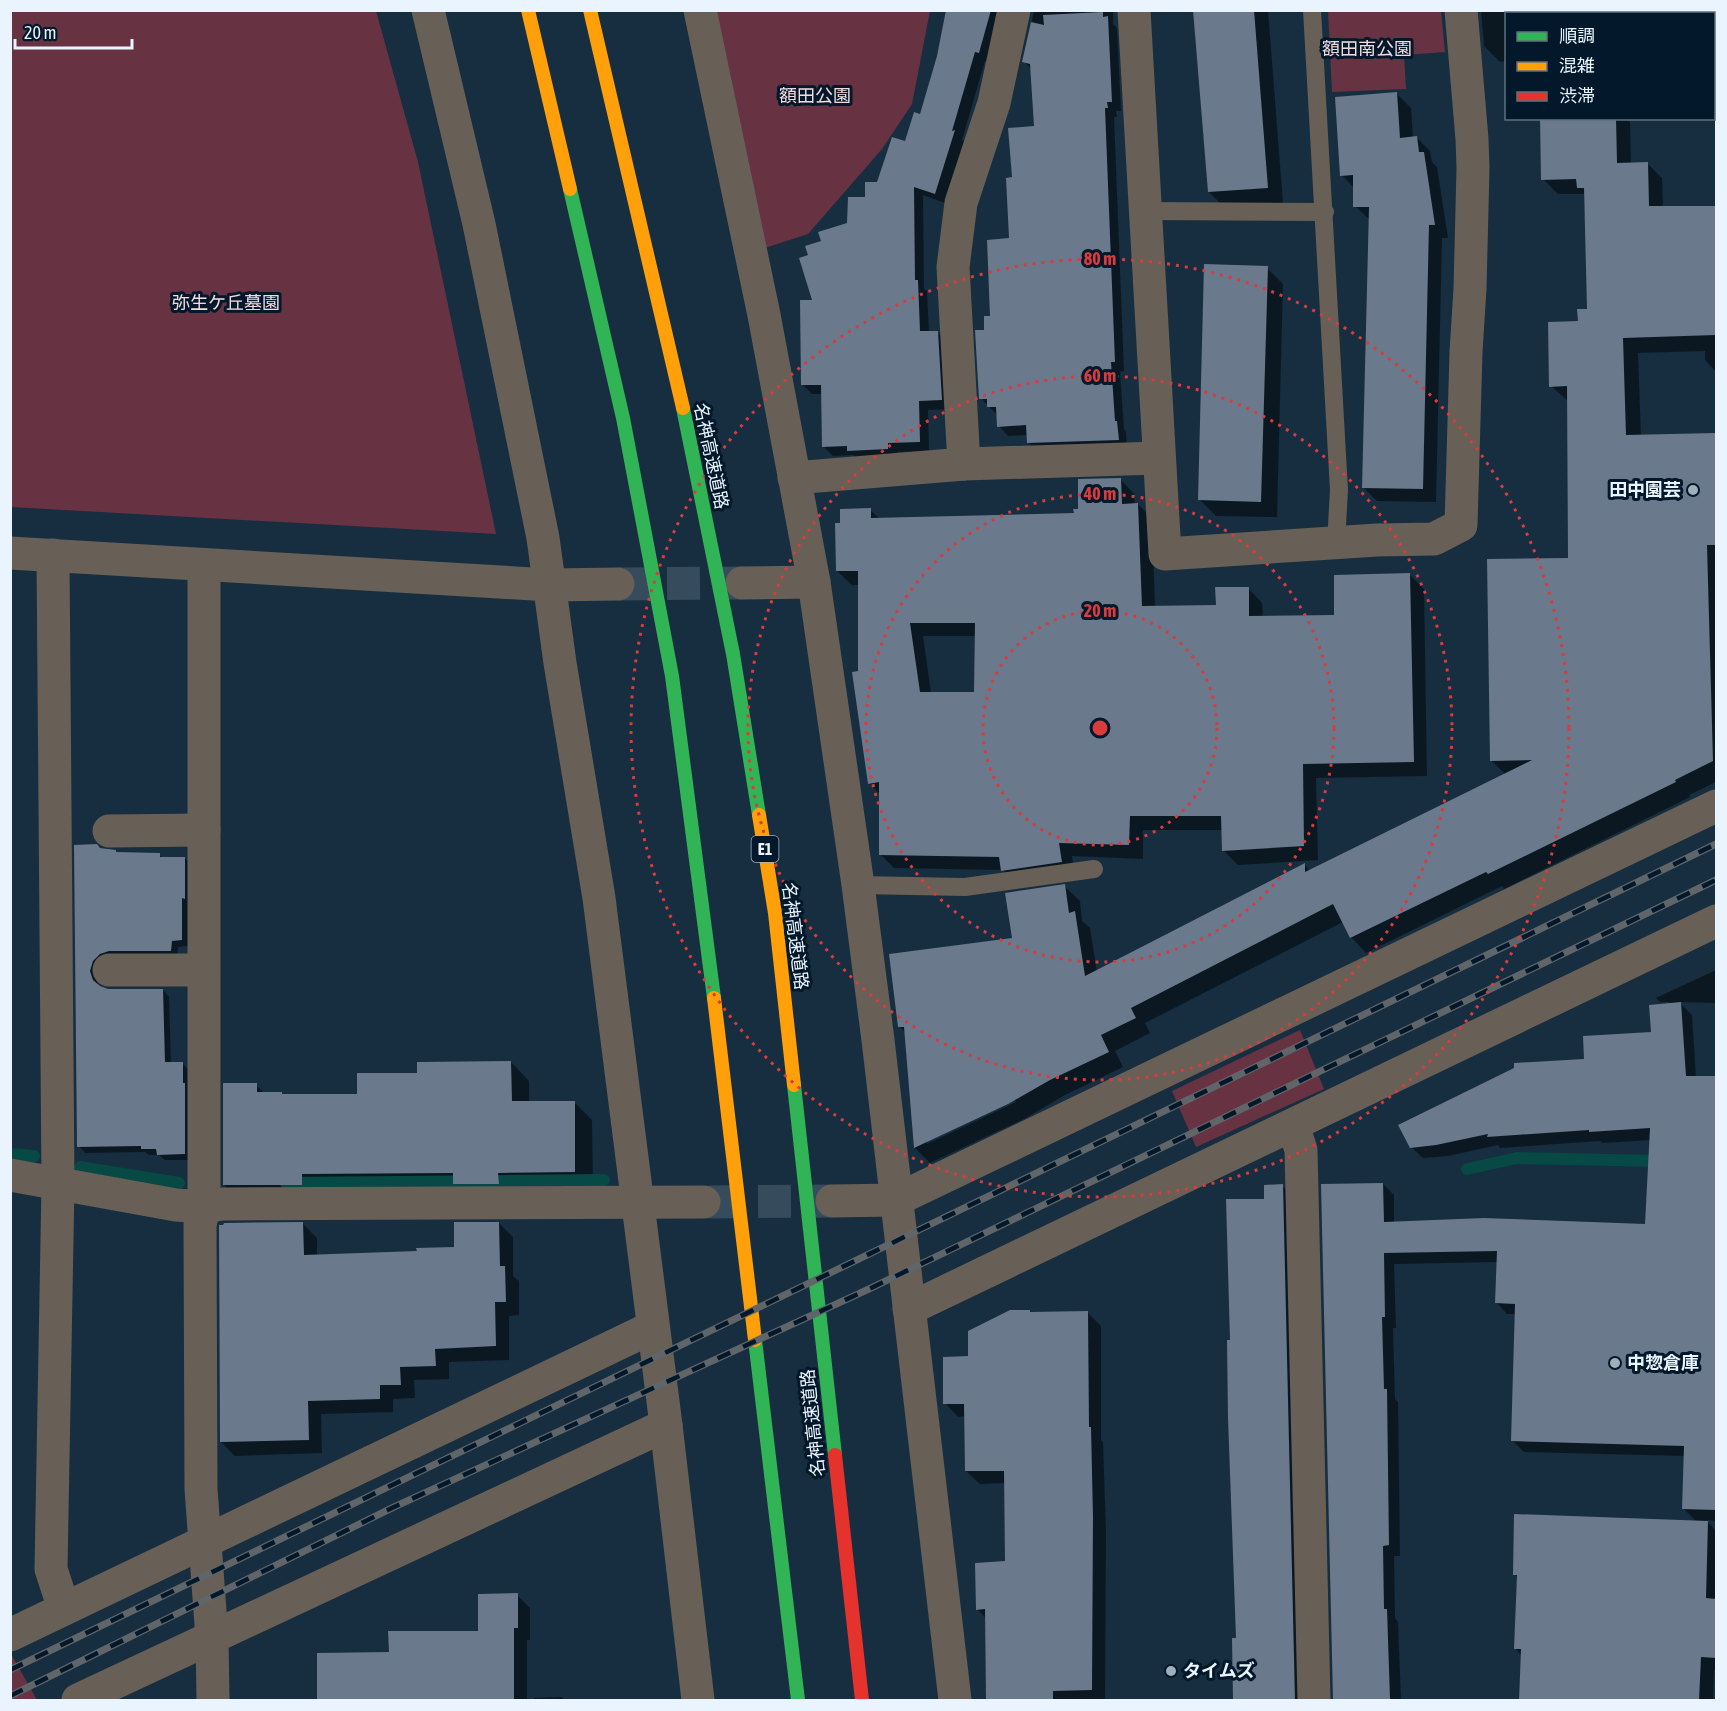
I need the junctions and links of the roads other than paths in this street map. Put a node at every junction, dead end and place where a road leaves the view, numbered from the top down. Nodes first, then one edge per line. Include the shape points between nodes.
1 (428, 10) edge
2 (528, 10) edge
3 (590, 10) edge
4 (700, 10) edge
5 (1014, 10) edge
6 (1134, 10) edge
7 (1312, 10) edge
8 (1461, 10) edge
9 (1145, 211) junction
10 (1324, 212) junction
11 (1158, 458) junction
12 (964, 464) junction
13 (794, 478) junction
14 (1336, 543) junction
15 (10, 553) edge
16 (53, 555) junction
17 (204, 565) junction
18 (814, 582) junction
19 (742, 583) tunnel mouth
20 (618, 584) tunnel mouth
21 (550, 585) junction
22 (1716, 806) edge
23 (204, 830) junction
24 (109, 831) dead end
25 (1094, 869) dead end
26 (858, 885) junction
27 (1716, 921) edge
28 (109, 970) dead end
29 (203, 970) junction
30 (1293, 1125) junction
31 (10, 1175) edge
32 (58, 1184) junction
33 (896, 1200) junction
34 (832, 1201) tunnel mouth
35 (637, 1202) junction
36 (704, 1202) tunnel mouth
37 (204, 1207) junction
38 (909, 1309) junction
39 (653, 1327) junction
40 (666, 1425) junction
41 (205, 1541) junction
42 (64, 1609) junction
43 (10, 1635) edge
44 (212, 1638) junction
45 (78, 1701) edge
46 (213, 1701) edge
47 (698, 1701) edge
48 (798, 1701) edge
49 (862, 1701) edge
50 (955, 1701) edge
51 (1314, 1701) edge

1 - 21 street via 479,224
2 - 48 highway via 623,418 672,676
3 - 49 highway, 名神高速道路 / E1 via 682,403 735,666 775,913
4 - 13 street
5 - 12 street via 994,103 961,203 953,267
6 - 9 street
7 - 10 lane
8 - 14 street via 1473,180 1461,525 1434,539
9 - 10 lane
9 - 11 street
10 - 14 lane via 1339,490
11 - 12 street
11 - 14 street via 1165,554
12 - 13 street
13 - 18 street
15 - 16 street
16 - 17 street
16 - 32 street
17 - 21 street
17 - 23 street
18 - 19 street
18 - 26 street
20 - 21 street
21 - 35 street via 599,898
22 - 33 street
23 - 24 street
23 - 29 street
25 - 26 lane via 965,887
26 - 33 street
27 - 30 street
28 - 29 street
29 - 37 street
30 - 38 street
30 - 51 street via 1301,1150
31 - 32 street
32 - 37 street
32 - 42 street via 51,1569
33 - 34 street
33 - 38 street
35 - 36 street
35 - 37 street
35 - 39 street
37 - 41 street via 200,1237 201,1489
38 - 50 street
39 - 40 street
39 - 41 street
40 - 44 street
40 - 47 street
41 - 42 street
41 - 44 street
42 - 43 street
44 - 45 street
44 - 46 street

